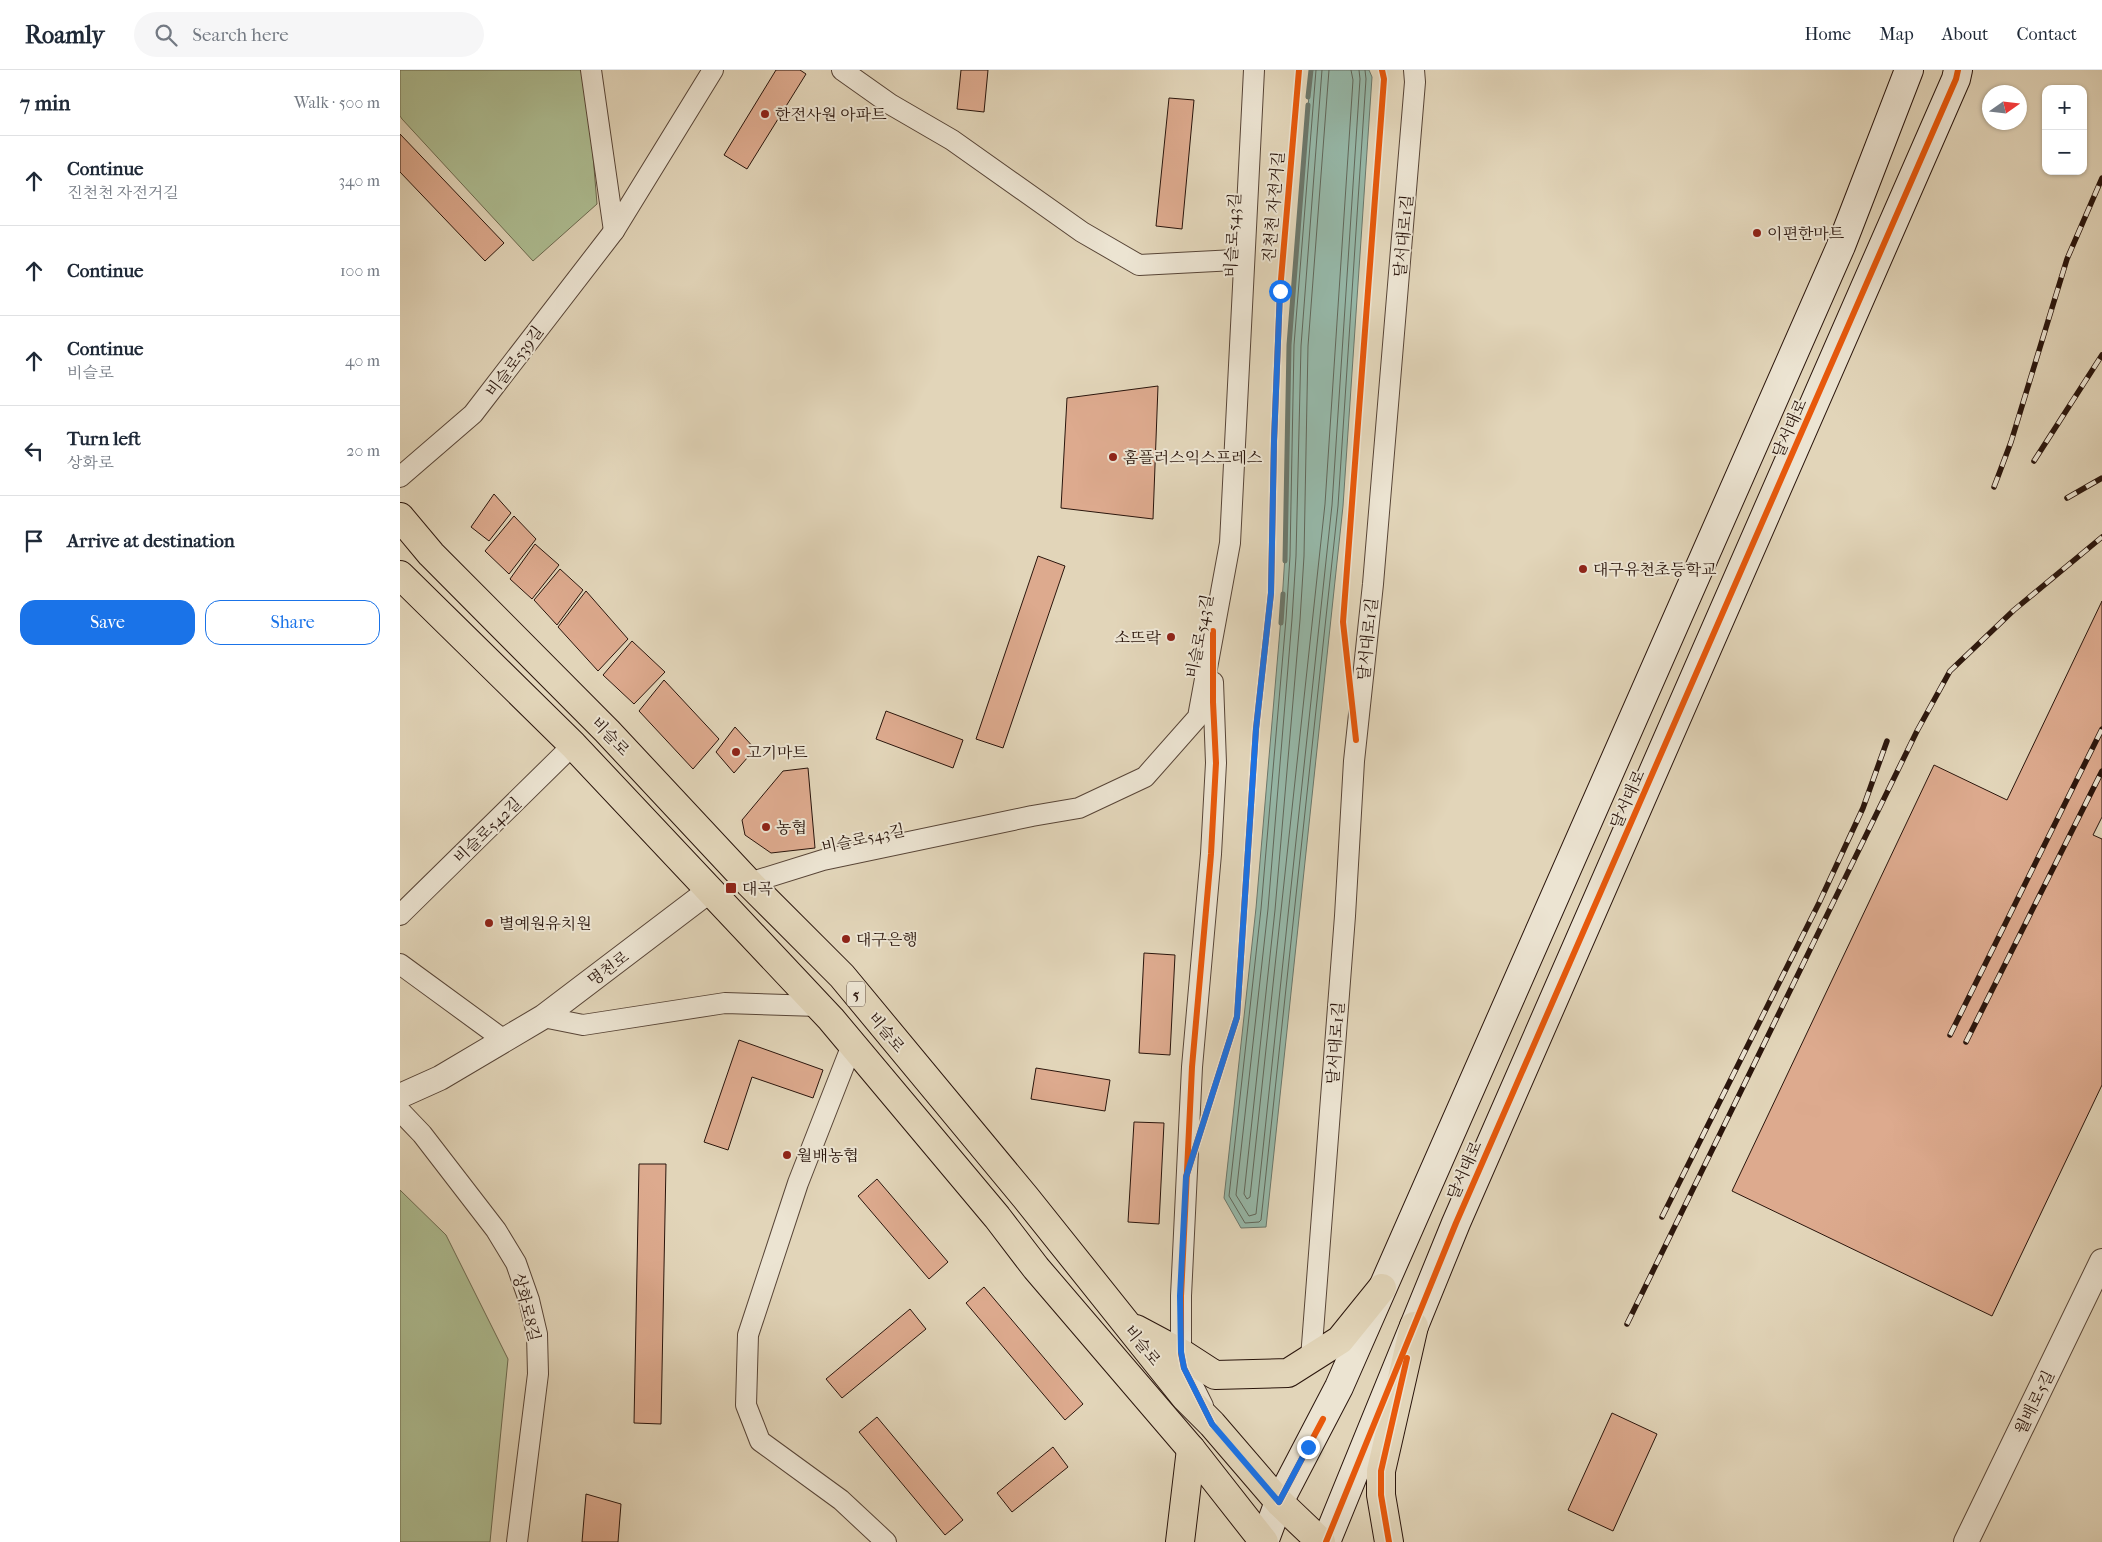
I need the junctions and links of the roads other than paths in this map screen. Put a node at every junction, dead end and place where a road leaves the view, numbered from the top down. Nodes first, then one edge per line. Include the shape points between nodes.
1 (591, 70) edge
2 (713, 70) edge
3 (842, 70) edge
4 (1254, 70) edge
5 (1414, 70) edge
6 (1909, 70) edge
7 (1958, 70) edge
8 (614, 232) junction
9 (1235, 260) dead end
10 (400, 477) edge
11 (400, 517) edge
12 (402, 580) edge
13 (1213, 631) junction
14 (573, 745) junction
15 (749, 883) junction
16 (709, 891) junction
17 (400, 915) edge
18 (400, 964) edge
19 (818, 1006) junction
20 (543, 1017) junction
21 (504, 1040) junction
22 (852, 1045) junction
23 (400, 1096) edge
24 (400, 1111) edge
25 (2102, 1261) edge
26 (1382, 1288) junction
27 (1124, 1323) junction
28 (1414, 1326) junction
29 (1181, 1352) junction
30 (1311, 1358) junction
31 (1212, 1424) junction
32 (1191, 1449) junction
33 (1279, 1502) junction
34 (1318, 1537) edge
35 (517, 1542) edge
36 (886, 1542) edge
37 (1180, 1542) edge
38 (1264, 1542) edge
39 (1389, 1542) edge
40 (1966, 1542) edge

1 - 8 street
2 - 8 street, 비슬로539길
3 - 9 street via 890,104 952,140 1082,232 1139,265
4 - 13 street, 비슬로543길 via 1230,543
5 - 30 street, 달서대로1길 via 1416,82 1374,574 1354,761
6 - 26 main road, 달서대로 via 1841,246
7 - 28 main road, 달서대로
8 - 10 street, 비슬로539길 via 473,414
11 - 15 main road, 비슬로 / 5
12 - 14 main road, 비슬로 / 5
13 - 15 street, 비슬로543길 via 1198,717 1145,777 1079,808 823,860
13 - 29 street via 1216,763 1192,1067 1182,1244
14 - 16 main road, 비슬로 / 5
14 - 17 street, 비슬로542길
15 - 27 main road, 비슬로 / 5 via 842,976 1026,1198
16 - 19 main road, 비슬로 / 5
16 - 20 street, 명천로
18 - 21 street
19 - 20 street via 725,1003 583,1025
19 - 22 main road, 비슬로 / 5
20 - 21 street, 명천로
21 - 23 street, 명천로 via 440,1078
22 - 32 main road, 비슬로 / 5
22 - 36 street via 798,1183 748,1335 746,1405 760,1441 841,1500
24 - 35 street, 상화로8길 via 422,1134 496,1230 516,1262 529,1300 537,1334 538,1374
25 - 40 street, 월배로5길
26 - 30 main road via 1340,1340
26 - 33 main road, 달서대로 via 1323,1419
27 - 29 main road
27 - 31 main road, 비슬로 / 5 via 1185,1397
28 - 34 main road, 달서대로
28 - 39 main road via 1381,1471 1381,1494
29 - 30 main road via 1215,1375 1288,1373
29 - 31 street via 1184,1368
31 - 33 main road, 비슬로 / 5
32 - 37 main road
32 - 38 main road, 비슬로 / 5
33 - 34 main road, 비슬로 / 5
33 - 38 main road, 달서대로

